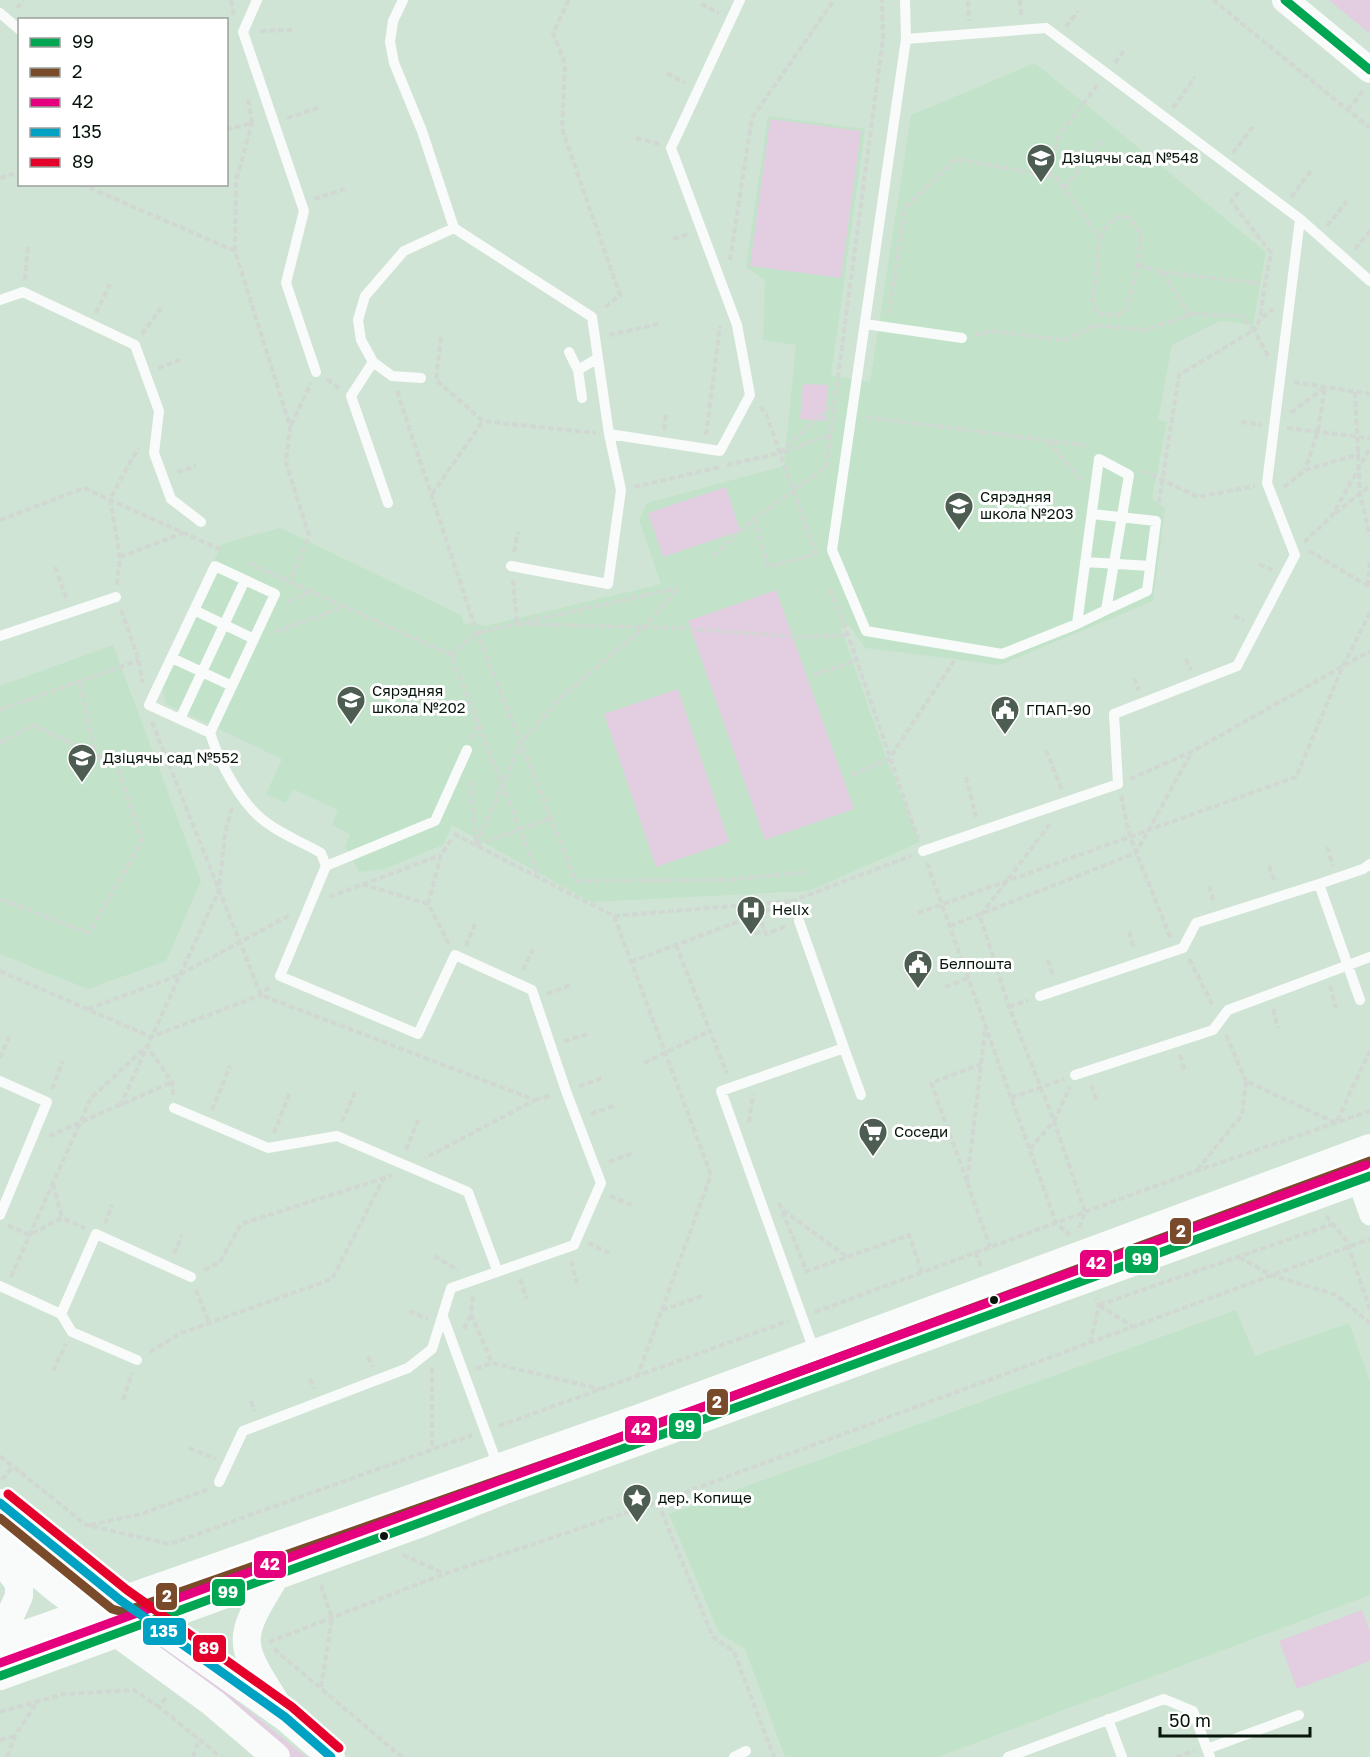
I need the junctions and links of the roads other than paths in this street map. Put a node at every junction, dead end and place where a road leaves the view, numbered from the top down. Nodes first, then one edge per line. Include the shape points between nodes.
1 (257, 0) edge
2 (404, 0) edge
3 (740, 0) edge
4 (905, 0) edge
5 (1285, 0) edge
6 (0, 14) edge
7 (18, 28) edge
8 (906, 39) junction
9 (1369, 77) edge
10 (1300, 219) junction
11 (454, 228) junction
12 (1370, 281) edge
13 (0, 300) edge
14 (865, 324) junction
15 (962, 338) road end
16 (569, 352) dead end
17 (598, 358) junction
18 (374, 362) junction
19 (578, 370) junction
20 (316, 372) road end
21 (421, 378) dead end
22 (582, 398) dead end
23 (609, 434) junction
24 (388, 503) dead end
25 (1092, 514) junction
26 (1122, 518) junction
27 (201, 522) road end
28 (1085, 562) junction
29 (1114, 564) junction
30 (511, 566) dead end
31 (1150, 567) junction
32 (245, 580) junction
33 (116, 597) road end
34 (194, 610) junction
35 (1106, 610) junction
36 (1077, 624) junction
37 (224, 625) junction
38 (0, 636) edge
39 (254, 639) junction
40 (172, 658) junction
41 (202, 672) junction
42 (232, 686) junction
43 (180, 719) junction
44 (210, 733) junction
45 (467, 750) road end
46 (923, 851) road end
47 (1370, 864) edge
48 (326, 866) junction
49 (1319, 884) junction
50 (799, 921) road end
51 (1370, 957) edge
52 (1348, 965) junction
53 (1040, 996) dead end
54 (1360, 1000) dead end
55 (844, 1048) junction
56 (1075, 1075) road end
57 (0, 1082) edge
58 (861, 1095) dead end
59 (174, 1108) road end
60 (1362, 1165) edge
61 (0, 1215) edge
62 (1370, 1215) edge
63 (497, 1270) junction
64 (191, 1277) road end
65 (3, 1287) edge
66 (61, 1314) junction
67 (443, 1317) junction
68 (137, 1360) road end
69 (819, 1364) junction
70 (503, 1478) junction
71 (219, 1482) road end
72 (0, 1503) edge
73 (0, 1542) edge
74 (0, 1557) edge
75 (275, 1577) junction
76 (120, 1600) junction
77 (90, 1611) junction
78 (152, 1621) junction
79 (119, 1632) junction
80 (0, 1638) edge
81 (0, 1643) edge
82 (0, 1676) edge
83 (1299, 1715) dead end
84 (285, 1717) junction
85 (1108, 1719) junction
86 (746, 1751) dead end
87 (1208, 1753) edge
88 (1011, 1756) edge
89 (276, 1757) edge
90 (332, 1757) edge
91 (734, 1757) edge
92 (1122, 1757) edge

1 - 20 lane via 243,32 304,210 286,284
2 - 11 lane via 393,21 390,42 394,63 422,131
3 - 23 lane via 670,148 737,325 750,395 720,451
4 - 8 lane
5 - 9 street
6 - 7 lane
8 - 10 lane via 1047,28
8 - 14 lane
10 - 12 lane
10 - 46 lane via 1268,483 1295,555 1237,666 1114,714 1118,784
11 - 17 lane via 592,317
11 - 18 lane via 404,251 365,296 358,320 361,340
13 - 27 lane via 23,292 135,345 159,411 154,453 171,499
14 - 15 lane
14 - 36 lane via 832,550 866,631 1002,654
16 - 19 lane
17 - 19 lane
17 - 23 lane
18 - 21 lane via 392,376
18 - 24 lane via 351,396
19 - 22 lane
23 - 30 lane via 621,490 608,584
25 - 26 lane
25 - 26 lane via 1099,459 1129,475
25 - 28 lane
26 - 29 lane
26 - 31 lane via 1156,521
28 - 29 lane
28 - 36 lane
29 - 31 lane
29 - 35 lane
31 - 35 lane via 1147,591
32 - 34 lane via 215,566
32 - 37 lane
32 - 39 lane via 276,594
33 - 38 lane
34 - 37 lane
34 - 40 lane
35 - 36 lane
37 - 39 lane
37 - 41 lane
39 - 42 lane
40 - 41 lane
40 - 43 lane via 149,705
41 - 42 lane
41 - 43 lane
42 - 44 lane
43 - 44 lane
44 - 48 lane via 217,757 237,789 266,823 321,852
45 - 48 lane via 435,821
47 - 49 lane
48 - 63 lane via 279,976 418,1034 458,956 532,990 601,1183 574,1245
49 - 52 lane
49 - 53 lane via 1196,923 1180,949
50 - 55 lane
51 - 52 lane
52 - 54 lane
52 - 56 lane via 1228,1010 1213,1030
55 - 58 lane
55 - 69 lane via 721,1091
57 - 61 lane via 47,1102
59 - 63 lane via 268,1148 337,1136 468,1192
60 - 62 street
60 - 69 main road via 1310,1196
63 - 67 lane via 451,1288
64 - 66 lane via 96,1234
65 - 66 lane
66 - 68 lane via 72,1332
67 - 70 lane
67 - 71 lane via 432,1349 408,1368 243,1431
69 - 70 main road
70 - 75 main road via 424,1522
70 - 76 main road
72 - 76 main road
73 - 77 main road
74 - 80 main road via 19,1584 19,1596
75 - 78 main road
75 - 84 main road via 251,1617 246,1652
76 - 77 main road
76 - 78 main road
77 - 79 main road
77 - 81 main road
78 - 79 main road
78 - 84 main road
79 - 82 main road
79 - 89 main road via 213,1703
83 - 87 lane
84 - 90 main road
85 - 87 lane via 1164,1699 1192,1711
85 - 88 lane
85 - 92 lane
86 - 91 lane

